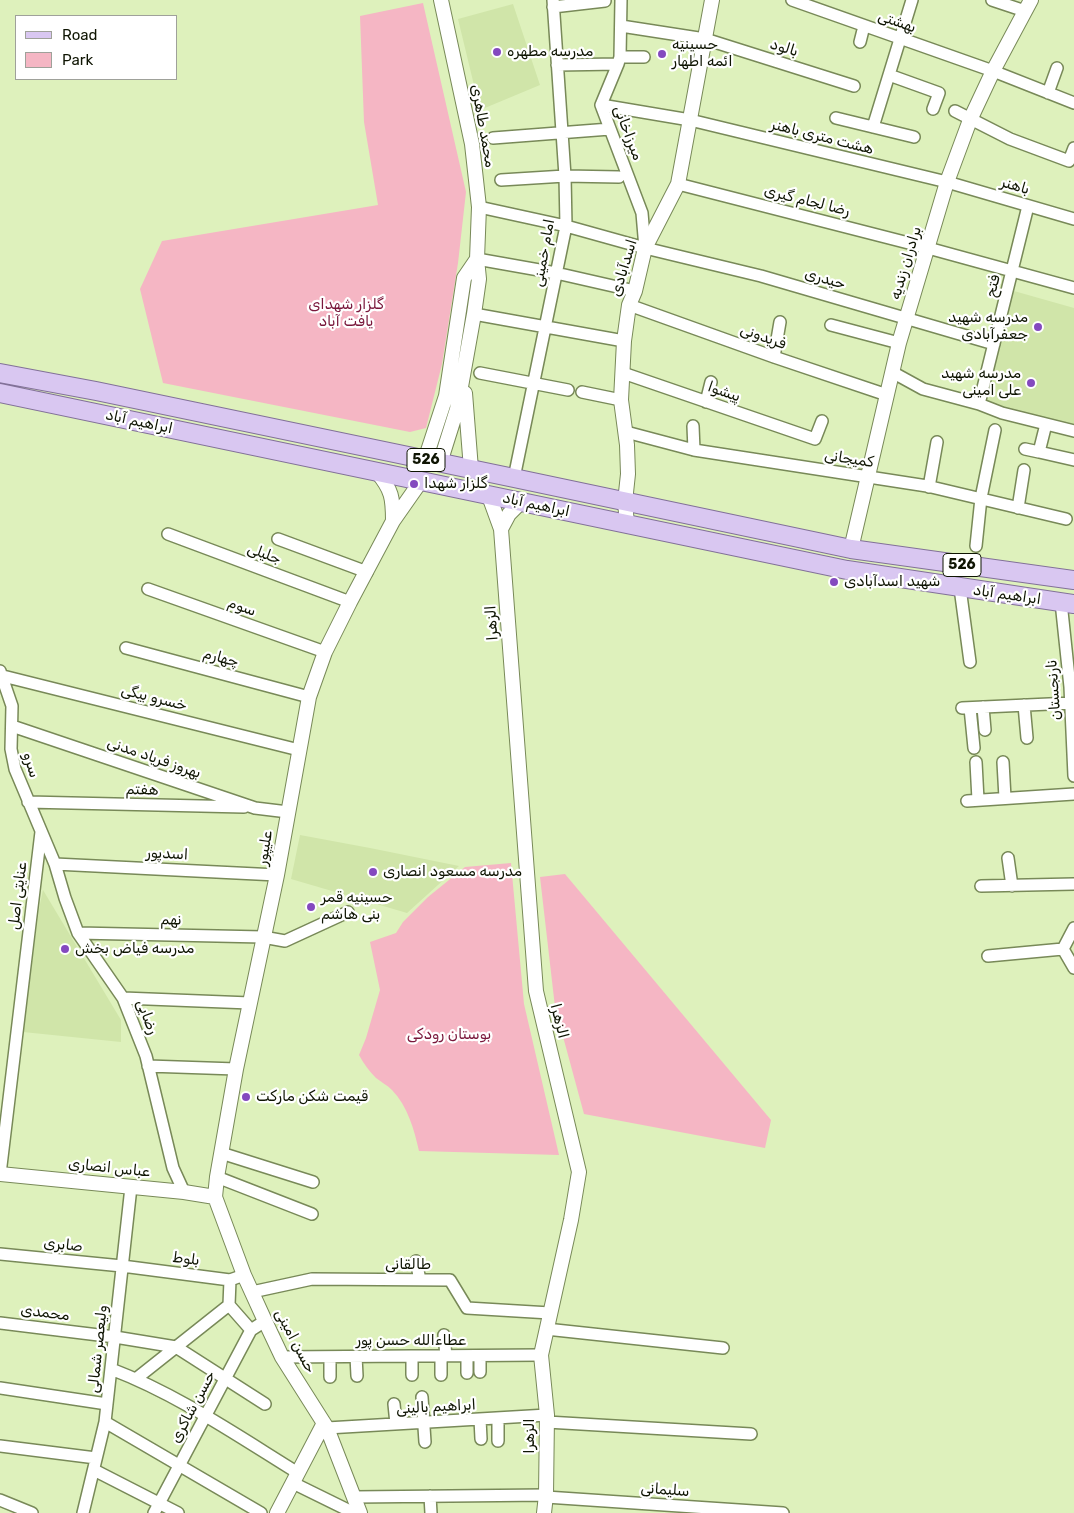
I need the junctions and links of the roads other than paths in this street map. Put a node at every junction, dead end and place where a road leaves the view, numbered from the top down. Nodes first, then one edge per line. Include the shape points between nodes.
1 (441, 0) edge
2 (621, 0) edge
3 (712, 0) edge
4 (792, 0) edge
5 (912, 0) edge
6 (992, 0) edge
7 (605, 1) edge
8 (553, 3) edge
9 (816, 4) edge
10 (1028, 6) edge
11 (622, 26) junction
12 (864, 26) junction
13 (900, 38) junction
14 (705, 39) junction
15 (860, 42) dead end
16 (644, 57) dead end
17 (619, 60) junction
18 (557, 65) junction
19 (1057, 68) dead end
20 (993, 71) junction
21 (889, 75) junction
22 (854, 86) dead end
23 (1048, 93) junction
24 (1074, 103) edge
25 (601, 105) junction
26 (933, 109) dead end
27 (955, 111) dead end
28 (836, 118) dead end
29 (690, 120) junction
30 (970, 120) junction
31 (873, 127) junction
32 (610, 129) junction
33 (562, 132) junction
34 (914, 137) dead end
35 (494, 138) dead end
36 (1074, 148) edge
37 (565, 176) junction
38 (619, 177) dead end
39 (501, 180) dead end
40 (947, 182) junction
41 (678, 184) junction
42 (1028, 206) junction
43 (479, 207) junction
44 (1074, 219) edge
45 (566, 226) junction
46 (645, 248) junction
47 (928, 248) junction
48 (476, 259) junction
49 (1012, 271) junction
50 (556, 274) junction
51 (1074, 288) edge
52 (635, 292) junction
53 (629, 305) junction
54 (474, 314) junction
55 (907, 318) junction
56 (780, 322) dead end
57 (831, 326) dead end
58 (545, 327) junction
59 (624, 342) junction
60 (899, 344) junction
61 (994, 344) junction
62 (774, 357) junction
63 (0, 372) edge
64 (892, 372) junction
65 (480, 373) dead end
66 (623, 373) junction
67 (464, 376) junction
68 (711, 382) dead end
69 (534, 383) junction
70 (568, 390) dead end
71 (582, 392) dead end
72 (0, 393) edge
73 (887, 395) junction
74 (622, 400) junction
75 (706, 402) junction
76 (979, 404) junction
77 (180, 408) junction
78 (822, 421) dead end
79 (1046, 424) junction
80 (694, 426) dead end
81 (176, 430) junction
82 (995, 430) dead end
83 (1074, 431) edge
84 (626, 432) junction
85 (937, 442) dead end
86 (1025, 449) dead end
87 (694, 450) junction
88 (1039, 452) junction
89 (1074, 460) edge
90 (432, 461) junction
91 (471, 469) junction
92 (1024, 470) dead end
93 (377, 472) junction
94 (867, 477) junction
95 (514, 478) junction
96 (421, 481) junction
97 (929, 487) junction
98 (489, 496) junction
99 (981, 498) junction
100 (625, 502) junction
101 (527, 503) junction
102 (1018, 508) junction
103 (1066, 520) dead end
104 (394, 521) junction
105 (627, 524) junction
106 (501, 530) junction
107 (168, 534) dead end
108 (278, 539) dead end
109 (976, 546) dead end
110 (851, 549) junction
111 (367, 572) junction
112 (1074, 580) edge
113 (960, 588) junction
114 (148, 589) dead end
115 (350, 602) junction
116 (1068, 603) edge
117 (126, 648) dead end
118 (325, 652) junction
119 (970, 662) dead end
120 (2, 673) edge
121 (309, 697) junction
122 (1071, 703) junction
123 (1024, 705) junction
124 (983, 707) junction
125 (12, 726) junction
126 (986, 730) dead end
127 (1028, 738) dead end
128 (974, 748) dead end
129 (298, 750) junction
130 (976, 762) dead end
131 (1003, 762) dead end
132 (1074, 776) edge
133 (1074, 794) edge
134 (1005, 798) junction
135 (28, 802) junction
136 (255, 808) junction
137 (288, 812) junction
138 (41, 830) junction
139 (1008, 858) dead end
140 (55, 864) junction
141 (277, 875) junction
142 (1074, 884) edge
143 (981, 886) dead end
144 (1012, 886) junction
145 (348, 912) dead end
146 (1074, 928) edge
147 (78, 933) junction
148 (263, 938) junction
149 (1063, 949) junction
150 (988, 956) dead end
151 (1074, 968) edge
152 (123, 998) junction
153 (250, 1002) junction
154 (148, 1066) junction
155 (236, 1069) junction
156 (221, 1153) junction
157 (0, 1174) edge
158 (216, 1177) junction
159 (313, 1182) dead end
160 (131, 1187) junction
161 (184, 1192) junction
162 (215, 1197) junction
163 (312, 1214) dead end
164 (0, 1254) edge
165 (416, 1261) dead end
166 (122, 1266) junction
167 (244, 1275) junction
168 (230, 1280) junction
169 (420, 1280) junction
170 (252, 1292) junction
171 (229, 1305) junction
172 (550, 1313) junction
173 (265, 1321) junction
174 (0, 1323) edge
175 (546, 1329) junction
176 (251, 1330) junction
177 (444, 1334) dead end
178 (114, 1337) junction
179 (176, 1347) junction
180 (723, 1348) dead end
181 (541, 1355) junction
182 (330, 1356) junction
183 (356, 1356) junction
184 (412, 1356) junction
185 (444, 1356) junction
186 (467, 1356) junction
187 (480, 1356) junction
188 (282, 1357) junction
189 (111, 1368) junction
190 (480, 1372) dead end
191 (468, 1373) dead end
192 (412, 1375) dead end
193 (441, 1375) dead end
194 (356, 1376) dead end
195 (330, 1377) dead end
196 (137, 1378) junction
197 (225, 1379) junction
198 (0, 1388) edge
199 (422, 1397) dead end
200 (107, 1404) junction
201 (265, 1404) dead end
202 (394, 1404) dead end
203 (205, 1416) junction
204 (498, 1418) junction
205 (480, 1419) junction
206 (547, 1419) junction
207 (105, 1422) junction
208 (423, 1423) junction
209 (396, 1424) junction
210 (325, 1426) junction
211 (751, 1434) dead end
212 (481, 1439) dead end
213 (498, 1441) dead end
214 (425, 1442) dead end
215 (0, 1446) edge
216 (96, 1458) junction
217 (179, 1466) junction
218 (94, 1470) junction
219 (295, 1478) junction
220 (430, 1496) junction
221 (546, 1496) junction
222 (355, 1497) junction
223 (0, 1500) edge
224 (156, 1508) edge
225 (32, 1513) edge
226 (83, 1513) edge
227 (178, 1513) edge
228 (261, 1513) edge
229 (277, 1513) edge
230 (354, 1513) edge
231 (360, 1513) edge
232 (431, 1513) edge
233 (544, 1513) edge
234 (783, 1513) edge

1 - 43 street, محمد طاهری via 472,144
2 - 11 street, میرزاخانی
3 - 14 street, اسدآبادی
4 - 9 street, بهشتی
5 - 13 street
6 - 10 street
7 - 8 street
8 - 18 street, امام خمینی
9 - 12 street, بهشتی
10 - 20 street, برادران زندیه
11 - 14 street, بالود
11 - 17 street, میرزاخانی
12 - 13 street, بهشتی
12 - 15 street
13 - 20 street, بهشتی
13 - 21 street
14 - 22 street, بالود
14 - 29 street, اسدآبادی
16 - 17 street
17 - 18 street
17 - 25 street, میرزاخانی
18 - 33 street, امام خمینی
19 - 23 street
20 - 23 street, بهشتی
20 - 30 street, برادران زندیه
21 - 26 street via 939,93
21 - 31 street
23 - 24 street, بهشتی
25 - 29 street, هشت متری باهنر
25 - 32 street, میرزاخانی
27 - 30 street
28 - 31 street
29 - 40 street, هشت متری باهنر
29 - 41 street, اسدآبادی
30 - 36 street via 1069,161
30 - 40 street, برادران زندیه
31 - 34 street
32 - 33 street
32 - 46 street, میرزاخانی via 642,213
33 - 35 street
33 - 37 street, امام خمینی
37 - 38 street
37 - 39 street
37 - 45 street, امام خمینی
40 - 42 street, باهنر
40 - 47 street, برادران زندیه
41 - 46 street, اسدآبادی
41 - 47 street, رضا لجام گیری
42 - 44 street, باهنر
42 - 49 street, فتح
43 - 45 street, حیدری
43 - 48 street, محمد طاهری
45 - 46 street, حیدری
45 - 50 street, امام خمینی
46 - 52 street, اسدآبادی
46 - 55 street, حیدری via 761,276
47 - 49 street, رضا لجام گیری
47 - 55 street, برادران زندیه
48 - 50 street
48 - 54 street, محمد طاهری via 479,279
48 - 90 street, محمد طاهری via 464,278 446,396
49 - 51 street, رضا لجام گیری
49 - 61 street, فتح
50 - 52 street
50 - 58 street, امام خمینی
52 - 53 street, اسدآبادی
53 - 59 street, اسدآبادی
53 - 62 street, فریدونی
54 - 58 street
54 - 67 street, محمد طاهری
55 - 60 street, برادران زندیه
55 - 61 street, حیدری
56 - 62 street
57 - 60 street
58 - 59 street
58 - 69 street, امام خمینی
59 - 66 street, اسدآبادی
60 - 64 street, برادران زندیه
61 - 76 street, فتح
62 - 73 street, فریدونی
63 - 77 main road, ابراهیم آباد / 526
64 - 73 street, برادران زندیه
64 - 76 street via 923,388
65 - 69 street
66 - 74 street, اسدآبادی
66 - 75 street, پیشوا
67 - 90 street, محمد طاهری via 457,409
67 - 91 street
68 - 75 street
69 - 70 street
69 - 95 street, امام خمینی
71 - 74 street
72 - 81 main road, ابراهیم آباد / 526
73 - 94 street, برادران زندیه
74 - 84 street, اسدآبادی
75 - 78 street, پیشوا via 814,438
76 - 79 street
77 - 81 main road
77 - 90 main road, ابراهیم آباد / 526
79 - 83 street
79 - 88 street
80 - 87 street
81 - 93 main road, ابراهیم آباد / 526
82 - 99 street
84 - 87 street, کمیجانی
84 - 100 street, اسدآبادی via 628,474
85 - 97 street
86 - 88 street
87 - 94 street, کمیجانی
88 - 89 street
90 - 91 main road, ابراهیم آباد / 526
91 - 95 main road, ابراهیم آباد / 526
92 - 102 street
93 - 96 main road, ابراهیم آباد / 526
93 - 104 street via 388,484
94 - 97 street, کمیجانی
94 - 110 street, برادران زندیه
95 - 100 main road, ابراهیم آباد / 526
96 - 98 main road, ابراهیم آباد / 526
96 - 104 street, علیپور
97 - 99 street, کمیجانی
98 - 101 main road, ابراهیم آباد / 526
98 - 106 street, الزهرا
99 - 102 street, کمیجانی
99 - 109 street
100 - 105 street, اسدآبادی
100 - 110 main road, ابراهیم آباد / 526
101 - 105 main road, ابراهیم آباد / 526
101 - 106 street via 518,504
102 - 103 street, کمیجانی
104 - 111 street, علیپور
105 - 113 main road, ابراهیم آباد / 526 via 847,570
106 - 172 street, الزهرا via 536,991 579,1172 572,1220
107 - 115 street, جلیلی
108 - 111 street
110 - 112 main road, ابراهیم آباد / 526
111 - 115 street, علیپور
113 - 116 main road, ابراهیم آباد / 526
113 - 119 street
114 - 118 street, سوم
115 - 118 street, علیپور
116 - 122 street, نارنجستان
117 - 121 street, چهارم
118 - 121 street, علیپور
120 - 125 street, سرو via 12,706
120 - 129 street, خسرو بیگی
121 - 129 street, علیپور
122 - 123 street
122 - 132 street, نارنجستان
123 - 124 street
123 - 127 street
124 - 126 street
124 - 128 street via 966,708
125 - 135 street, سرو via 12,761
125 - 136 street, بهروز فریاد مدنی
129 - 137 street, علیپور
130 - 134 street via 973,800
131 - 134 street
133 - 134 street
135 - 136 street, هفتم
135 - 138 street, سرو
136 - 137 street, بهروز فریاد مدنی
137 - 141 street, علیپور
138 - 140 street, سرو
138 - 157 street, عنایتی اصل
139 - 144 street
140 - 141 street, اسدپور
140 - 147 street, رضایی
141 - 148 street, علیپور
142 - 144 street
143 - 144 street
145 - 148 street, نهم via 285,941
146 - 149 street
147 - 148 street, نهم
147 - 152 street, رضایی
148 - 153 street, علیپور
149 - 150 street
149 - 151 street
152 - 153 street
152 - 154 street, رضایی
153 - 155 street, علیپور
154 - 155 street
154 - 161 street, رضایی via 173,1168
155 - 156 street, علیپور
156 - 158 street, علیپور
156 - 159 street
157 - 160 street, عباس انصاری
158 - 162 street, علیپور
158 - 163 street
160 - 161 street, عباس انصاری
160 - 166 street, ولیعصر شمالی
161 - 162 street, عباس انصاری
162 - 167 street, حسن امینی
164 - 166 street, صابری
165 - 169 street
166 - 168 street, بلوط
166 - 178 street, ولیعصر شمالی
167 - 168 street, بلوط
167 - 170 street, حسن امینی
168 - 171 street
169 - 170 street, طالقانی via 312,1280
169 - 172 street, طالقانی via 450,1280 467,1308
170 - 173 street, حسن امینی
171 - 176 street
171 - 179 street
172 - 175 street, الزهرا
173 - 176 street, حسن شاکری
173 - 188 street, حسن امینی
174 - 178 street, محمدی
175 - 180 street
175 - 181 street, الزهرا
176 - 197 street, حسن شاکری
177 - 185 street
178 - 179 street, محمدی
178 - 189 street, ولیعصر شمالی
179 - 196 street
179 - 197 street
181 - 187 street, عطاءالله حسن پور
181 - 206 street, الزهرا
182 - 183 street, عطاءالله حسن پور
182 - 188 street, عطاءالله حسن پور
182 - 195 street
183 - 184 street, عطاءالله حسن پور
183 - 194 street
184 - 185 street, عطاءالله حسن پور
184 - 192 street
185 - 186 street, عطاءالله حسن پور
185 - 193 street
186 - 187 street, عطاءالله حسن پور
186 - 191 street
187 - 190 street
188 - 210 street, حسن امینی
189 - 196 street
189 - 200 street, ولیعصر شمالی
196 - 203 street
197 - 201 street
197 - 203 street, حسن شاکری
198 - 200 street
199 - 208 street
200 - 207 street, ولیعصر شمالی
202 - 209 street
203 - 217 street, حسن شاکری
203 - 219 street
204 - 205 street, ابراهیم بالینی
204 - 206 street, ابراهیم بالینی
204 - 213 street
205 - 208 street, ابراهیم بالینی
205 - 212 street
206 - 211 street, ابراهیم بالینی
206 - 221 street, الزهرا
207 - 216 street, ولیعصر شمالی
207 - 217 street
208 - 209 street, ابراهیم بالینی
208 - 214 street
209 - 210 street, ابراهیم بالینی
210 - 219 street
210 - 222 street, حسن امینی
215 - 216 street
216 - 218 street, ولیعصر شمالی
217 - 224 street, حسن شاکری
217 - 228 street
218 - 224 street
218 - 226 street, ولیعصر شمالی
219 - 229 street
219 - 230 street
220 - 221 street
220 - 222 street
220 - 232 street
221 - 233 street, الزهرا
221 - 234 street, سلیمانی
222 - 231 street, حسن امینی
223 - 225 street
224 - 227 street

